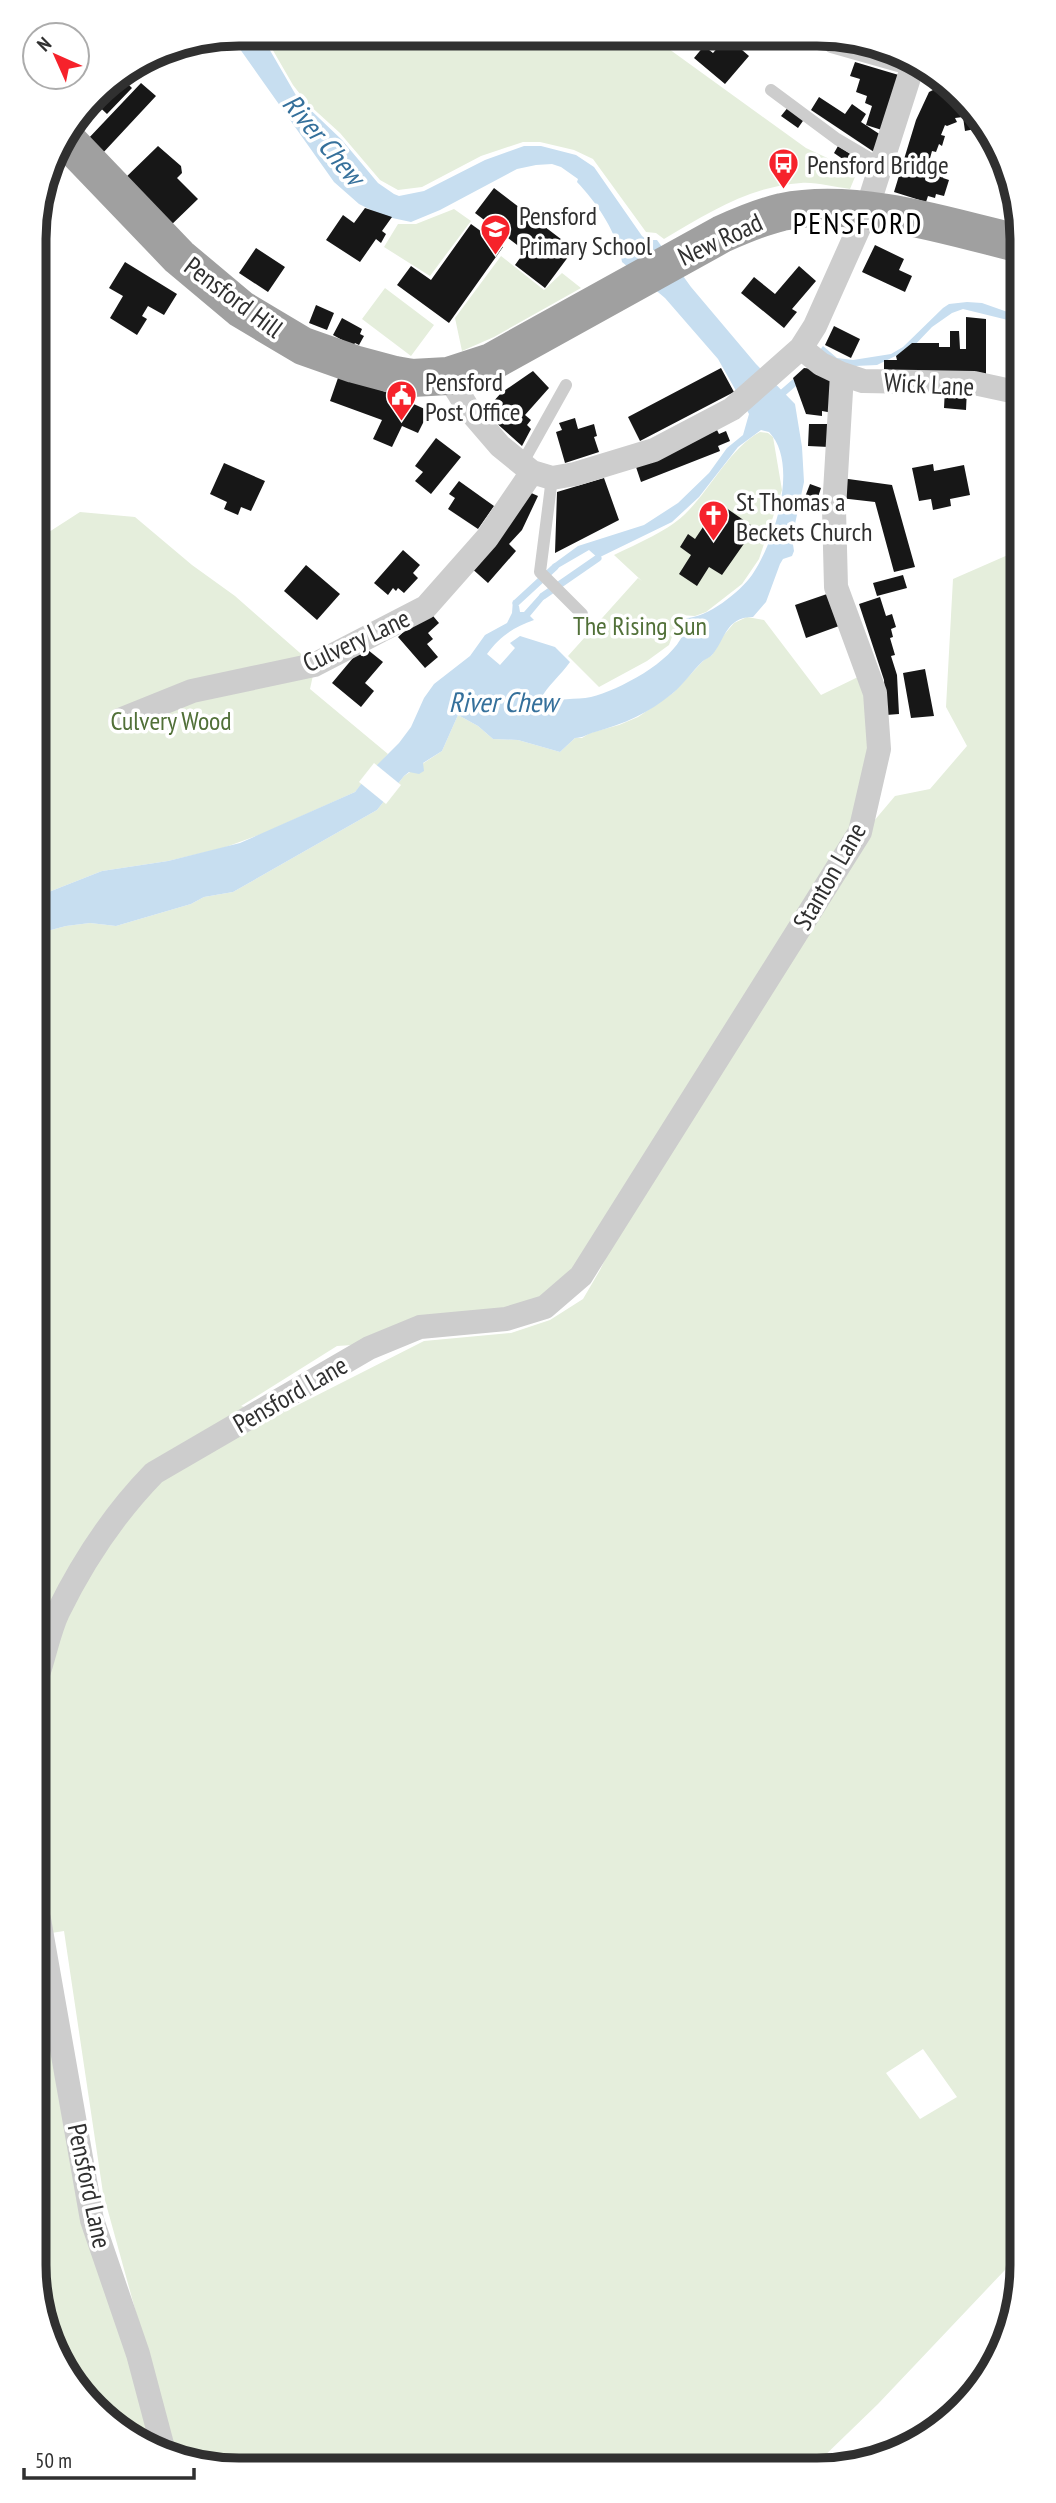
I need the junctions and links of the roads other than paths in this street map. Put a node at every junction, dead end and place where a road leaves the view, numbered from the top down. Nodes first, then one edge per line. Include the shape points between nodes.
1 (831, 47) dead end
2 (914, 71) edge
3 (916, 72) edge
4 (771, 90) dead end
5 (70, 144) edge
6 (881, 165) junction
7 (866, 212) junction
8 (1010, 242) edge
9 (801, 348) junction
10 (842, 374) junction
11 (448, 376) junction
12 (566, 385) dead end
13 (1010, 391) edge
14 (536, 471) junction
15 (582, 614) dead end
16 (120, 720) dead end
17 (619, 1217) joint
18 (45, 1652) edge
19 (45, 1954) edge
20 (161, 2441) edge

1 - 2 lane
3 - 6 street
4 - 6 lane via 836,139
5 - 11 highway, Pensford Hill via 179,257 266,325 303,346 377,372 412,378
6 - 7 street
7 - 8 highway, New Road
7 - 9 street
7 - 11 highway, New Road via 784,212 743,225 491,362
9 - 10 street
9 - 14 street via 732,409 654,450 575,474
10 - 13 street, Wick Lane via 863,381 974,383
10 - 17 street, Stanton Lane via 834,509 836,587 875,693 879,748 860,832
11 - 14 street via 468,410 500,446
12 - 14 lane
14 - 15 lane via 540,572
14 - 16 street, Culvery Lane via 487,538 426,607 314,665 192,691
17 - 18 street, Pensford Lane via 581,1276 545,1307 506,1319 420,1327 369,1348 154,1473 100,1539 58,1613
19 - 20 street, Pensford Lane via 92,2220 138,2354

